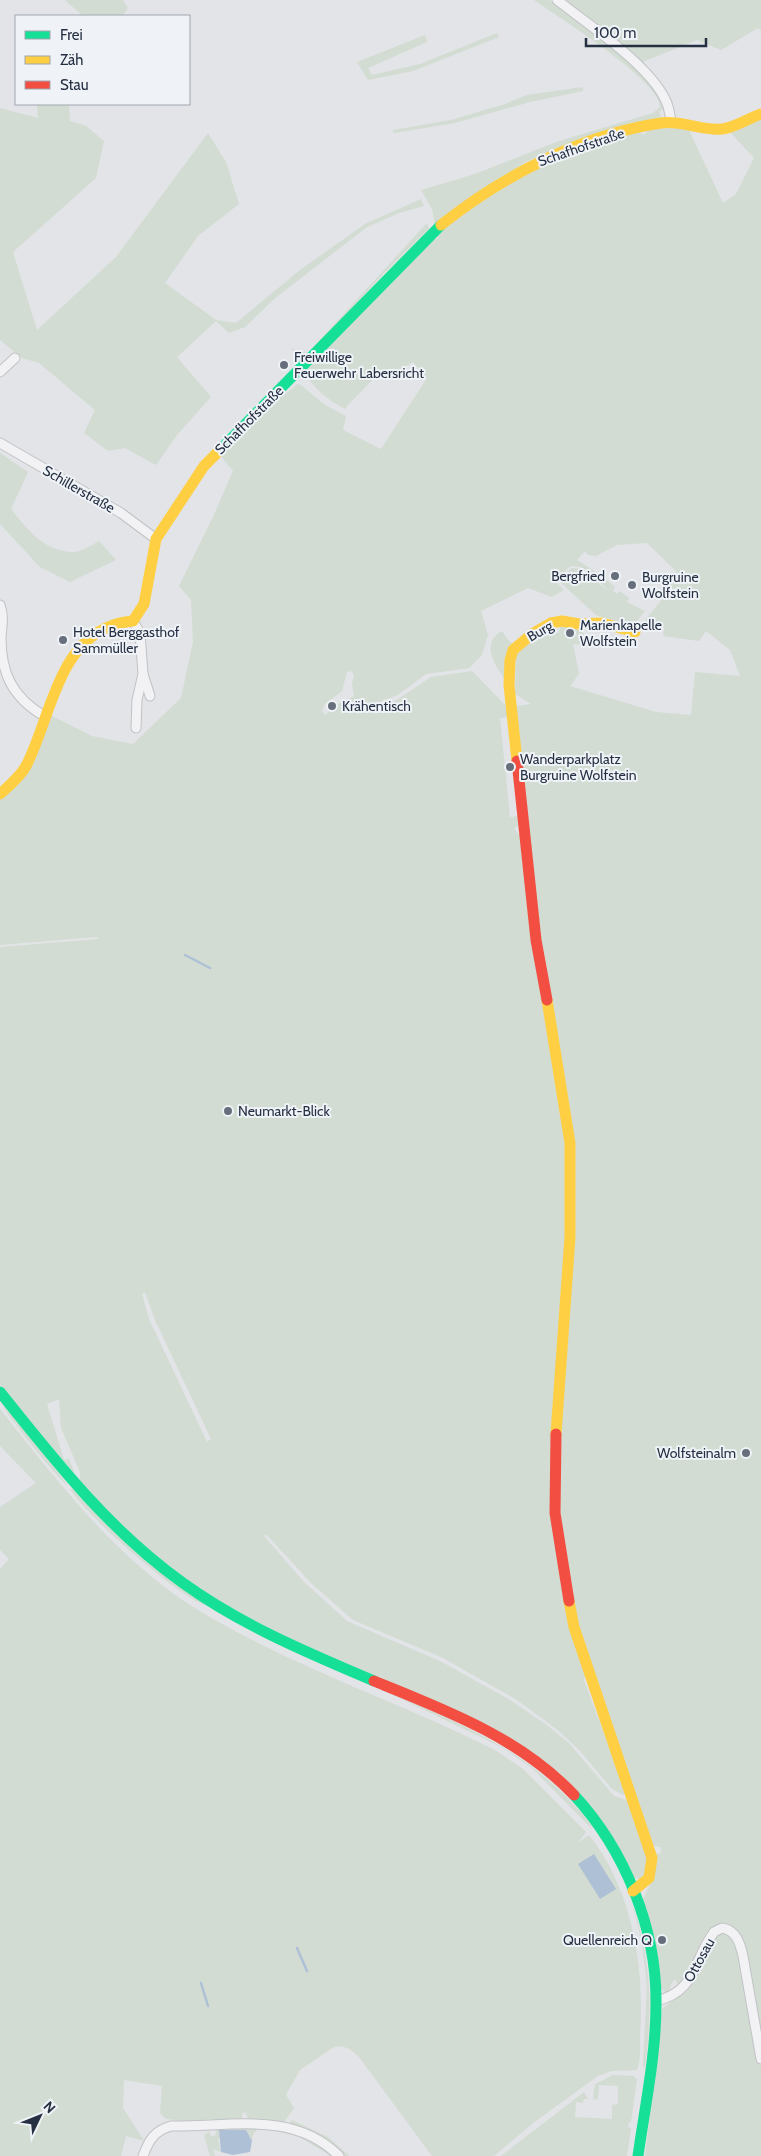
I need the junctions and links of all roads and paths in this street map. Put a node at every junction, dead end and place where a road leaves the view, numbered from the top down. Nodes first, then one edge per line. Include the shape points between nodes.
1 (557, 0) edge
2 (761, 114) edge
3 (671, 122) junction
4 (15, 358) dead end
5 (0, 372) edge
6 (0, 443) edge
7 (156, 539) junction
8 (0, 605) edge
9 (133, 621) junction
10 (634, 632) dead end
11 (143, 674) junction
12 (150, 696) dead end
13 (44, 716) junction
14 (136, 728) dead end
15 (0, 794) edge
16 (0, 1392) edge
17 (633, 1891) junction
18 (656, 2001) junction
19 (761, 2059) edge
20 (143, 2156) edge
21 (340, 2156) edge
22 (638, 2156) edge

1 - 3 street via 641,68 666,100
2 - 3 street, Schafhofstraße via 722,129
3 - 7 street, Schafhofstraße via 630,130 549,155 500,181 454,214 382,282 211,458
4 - 5 street
6 - 7 street, Schillerstraße via 121,513
7 - 9 street, Schafhofstraße via 144,604
8 - 13 street via 3,616 2,661 6,675 20,695
9 - 11 street via 139,630
9 - 13 street via 110,624 85,645 60,680
10 - 17 street, Burg via 602,623 551,622 513,650 509,685 536,940 570,1143 570,1237 556,1442 555,1513 574,1627 652,1858 647,1881
11 - 12 street
11 - 14 street via 137,700
13 - 15 street via 26,767
16 - 17 street via 97,1509 137,1548 197,1592 275,1637 472,1724 536,1761 600,1826
17 - 18 street via 648,1943
18 - 19 street, Ottosau via 683,1988 714,1932 729,1929 738,1940 743,1956
18 - 22 street
20 - 21 street via 149,2140 171,2126 246,2123 278,2124 298,2129 326,2144

